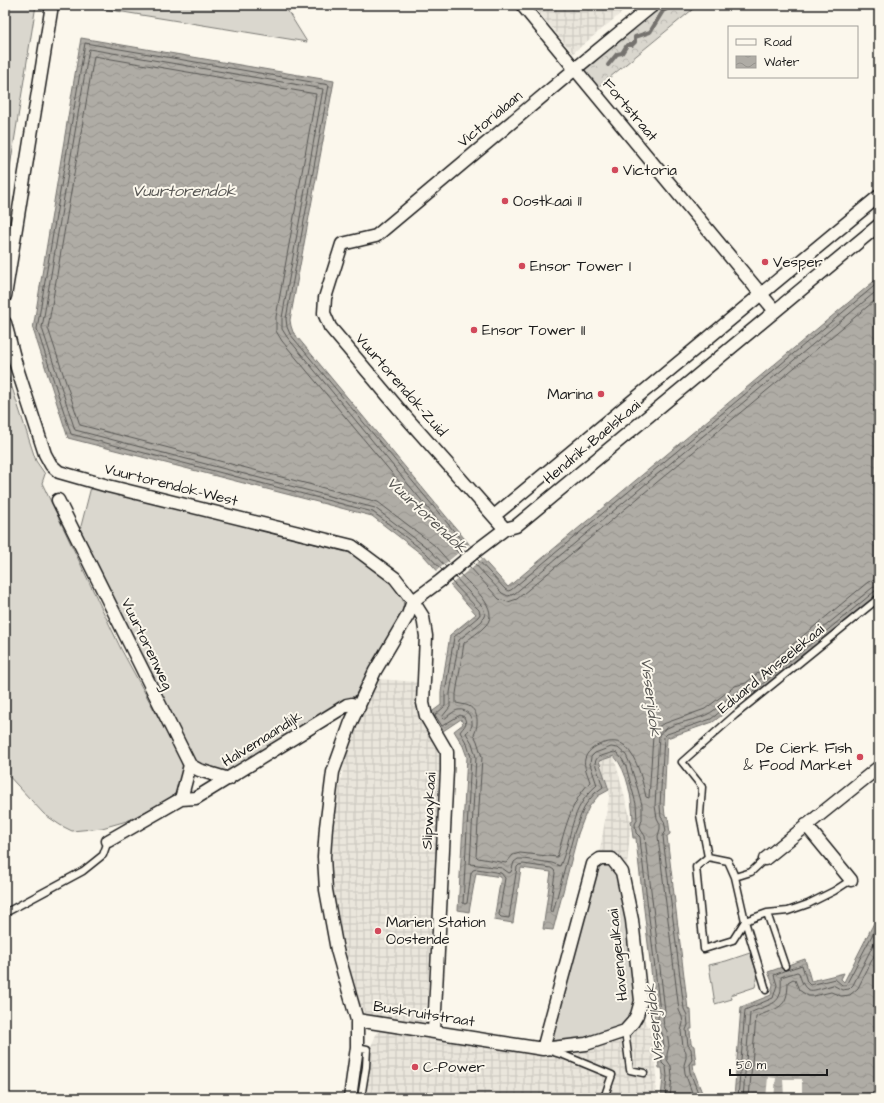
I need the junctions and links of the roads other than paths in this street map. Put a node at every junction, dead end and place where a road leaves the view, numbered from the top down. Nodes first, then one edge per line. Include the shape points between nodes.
1 (52, 5) edge
2 (522, 5) edge
3 (654, 5) edge
4 (575, 69) junction
5 (879, 196) edge
6 (879, 225) edge
7 (342, 244) joint
8 (762, 294) junction
9 (5, 296) edge
10 (775, 311) junction
11 (5, 323) edge
12 (58, 500) dead end
13 (494, 516) junction
14 (505, 529) junction
15 (879, 598) edge
16 (413, 601) junction
17 (359, 707) junction
18 (190, 766) junction
19 (879, 767) edge
20 (229, 779) junction
21 (181, 800) junction
22 (806, 825) junction
23 (108, 841) joint
24 (708, 857) junction
25 (765, 858) joint
26 (735, 877) junction
27 (851, 880) joint
28 (5, 913) edge
29 (767, 913) junction
30 (745, 921) junction
31 (785, 966) dead end
32 (766, 990) dead end
33 (357, 1020) junction
34 (434, 1031) junction
35 (625, 1031) junction
36 (357, 1047) junction
37 (543, 1049) junction
38 (644, 1073) dead end
39 (350, 1098) edge
40 (360, 1098) edge
41 (604, 1098) edge

1 - 9 street
2 - 4 street, Fortstraat
3 - 4 street, Victorialaan
4 - 7 street, Victorialaan via 376,236
4 - 8 street, Fortstraat
5 - 8 street, Hendrik Baelskaai
6 - 10 street, Hendrik Baelskaai
7 - 13 street, Vuurtorendok-Zuid via 325,298 324,313 330,327
8 - 10 street, Fortstraat
8 - 13 street, Hendrik Baelskaai
10 - 14 street, Hendrik Baelskaai via 516,526
11 - 16 street, Vuurtorendok-West via 45,454 51,465 59,472 352,546 395,578
12 - 18 street, Vuurtorenweg
13 - 14 street, Vuurtorendok-Zuid
14 - 16 street, Hendrik Baelskaai
15 - 24 lane, Eduard Anseelekaai via 735,715 682,762 702,787 700,815
16 - 17 street via 408,615 375,671
16 - 34 street, Slipwaykaai via 423,617 426,636 423,703 426,716 446,752 447,770
17 - 20 street, Halvemaandijk via 347,705
17 - 33 street, Buskruitstraat via 333,772 324,857 326,890 337,950
18 - 20 street
18 - 21 street
19 - 22 street
20 - 21 street, Halvemaandijk via 196,798
21 - 23 street, Halvemaandijk
22 - 25 street
22 - 27 street
23 - 28 lane, Halvemaandijk via 103,855 82,871
24 - 26 lane via 728,861
24 - 30 lane via 696,867 704,949 733,940
25 - 26 lane via 751,872
26 - 30 lane
27 - 29 lane via 808,904 788,911
29 - 30 lane
29 - 31 lane
30 - 32 lane
33 - 34 street, Buskruitstraat
33 - 36 street
34 - 37 street, Buskruitstraat
35 - 37 street via 586,1044
35 - 37 street, Havengeulkaai via 637,1016 640,1001 632,920 622,872 612,859 600,859 593,864
35 - 38 lane via 630,1070
36 - 39 street
36 - 40 lane via 366,1049 366,1067
37 - 41 lane via 612,1075

